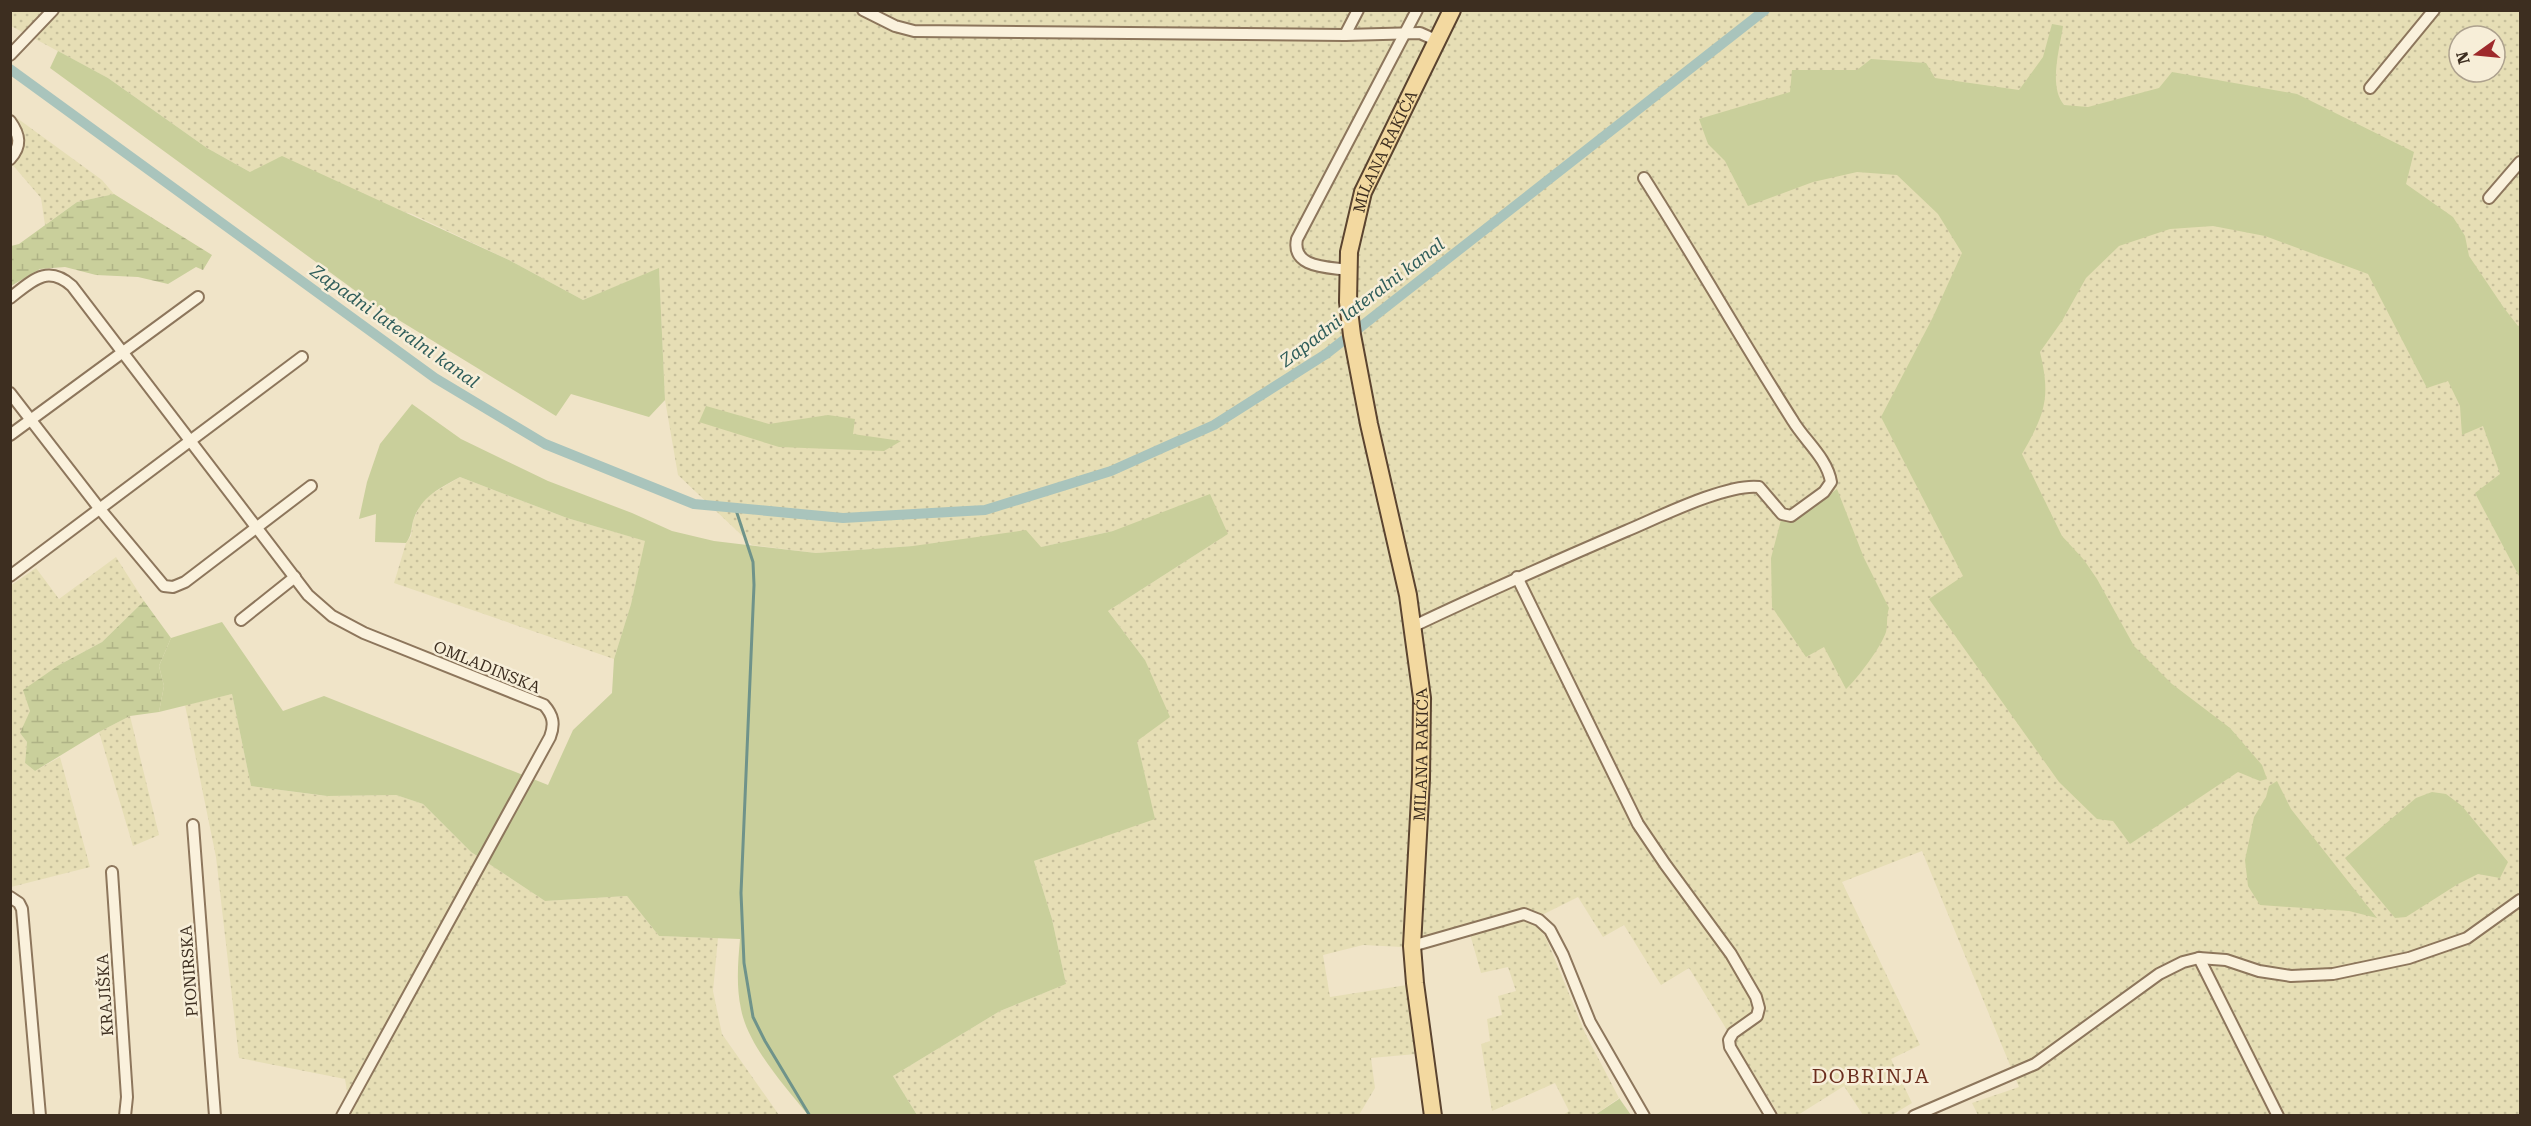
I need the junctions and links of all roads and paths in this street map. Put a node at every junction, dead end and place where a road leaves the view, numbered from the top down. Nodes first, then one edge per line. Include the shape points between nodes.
1 (53, 10) edge
2 (863, 10) edge
3 (1358, 10) edge
4 (1416, 10) edge
5 (1452, 10) edge
6 (2434, 10) edge
7 (1345, 35) junction
8 (1404, 35) junction
9 (1438, 41) junction
10 (12, 54) edge
11 (2370, 88) dead end
12 (10, 121) edge
13 (10, 159) edge
14 (2520, 162) edge
15 (1644, 178) dead end
16 (2489, 198) dead end
17 (1347, 270) junction
18 (198, 297) dead end
19 (10, 298) edge
20 (124, 351) junction
21 (302, 357) dead end
22 (10, 393) edge
23 (30, 419) junction
24 (10, 435) edge
25 (191, 439) junction
26 (311, 486) dead end
27 (99, 508) junction
28 (256, 526) junction
29 (10, 576) edge
30 (295, 577) junction
31 (1517, 577) junction
32 (241, 620) dead end
33 (1412, 627) junction
34 (193, 825) dead end
35 (112, 872) dead end
36 (10, 897) edge
37 (2520, 900) edge
38 (1413, 946) junction
39 (2199, 958) junction
40 (40, 1116) edge
41 (125, 1116) edge
42 (215, 1116) edge
43 (342, 1116) edge
44 (1433, 1116) edge
45 (1644, 1116) edge
46 (1771, 1116) edge
47 (1914, 1116) edge
48 (2278, 1116) edge

1 - 10 street
2 - 7 street via 895,26 914,30
3 - 7 street
4 - 8 street
5 - 9 main road, MILANA RAKIĆA
6 - 11 street
7 - 8 street
8 - 9 street via 1420,33
8 - 17 street via 1297,239 1298,255 1304,261
9 - 17 main road, MILANA RAKIĆA via 1363,192
12 - 13 street via 20,143
14 - 16 street
15 - 31 street via 1794,423 1824,463 1831,482 1824,492 1791,516 1782,514 1759,487 1747,486 1680,508
17 - 33 main road, MILANA RAKIĆA via 1356,361
18 - 20 street
19 - 20 street, OMLADINSKA via 43,276 65,279
20 - 23 street
20 - 25 street, OMLADINSKA
21 - 25 street
22 - 23 street
23 - 24 street
23 - 27 street
25 - 27 street
25 - 28 street, OMLADINSKA
26 - 28 street
27 - 28 street via 159,583 168,587 185,582
27 - 29 street
28 - 30 street, OMLADINSKA
30 - 32 street
30 - 43 street, OMLADINSKA via 320,606 348,625 544,705 553,722 537,762
31 - 33 street
31 - 46 street via 1638,824 1731,954 1756,997 1757,1016 1732,1033 1729,1040
33 - 38 main road, MILANA RAKIĆA via 1422,698
34 - 42 street, PIONIRSKA
35 - 41 street, KRAJIŠKA via 127,1097
36 - 40 street via 22,909
37 - 39 street via 2467,938 2409,958 2333,974 2290,976 2226,960
38 - 44 main road, MILANA RAKIĆA
38 - 45 street via 1524,914 1539,920 1550,930 1590,1022
39 - 47 street via 2159,974 2035,1064
39 - 48 street

